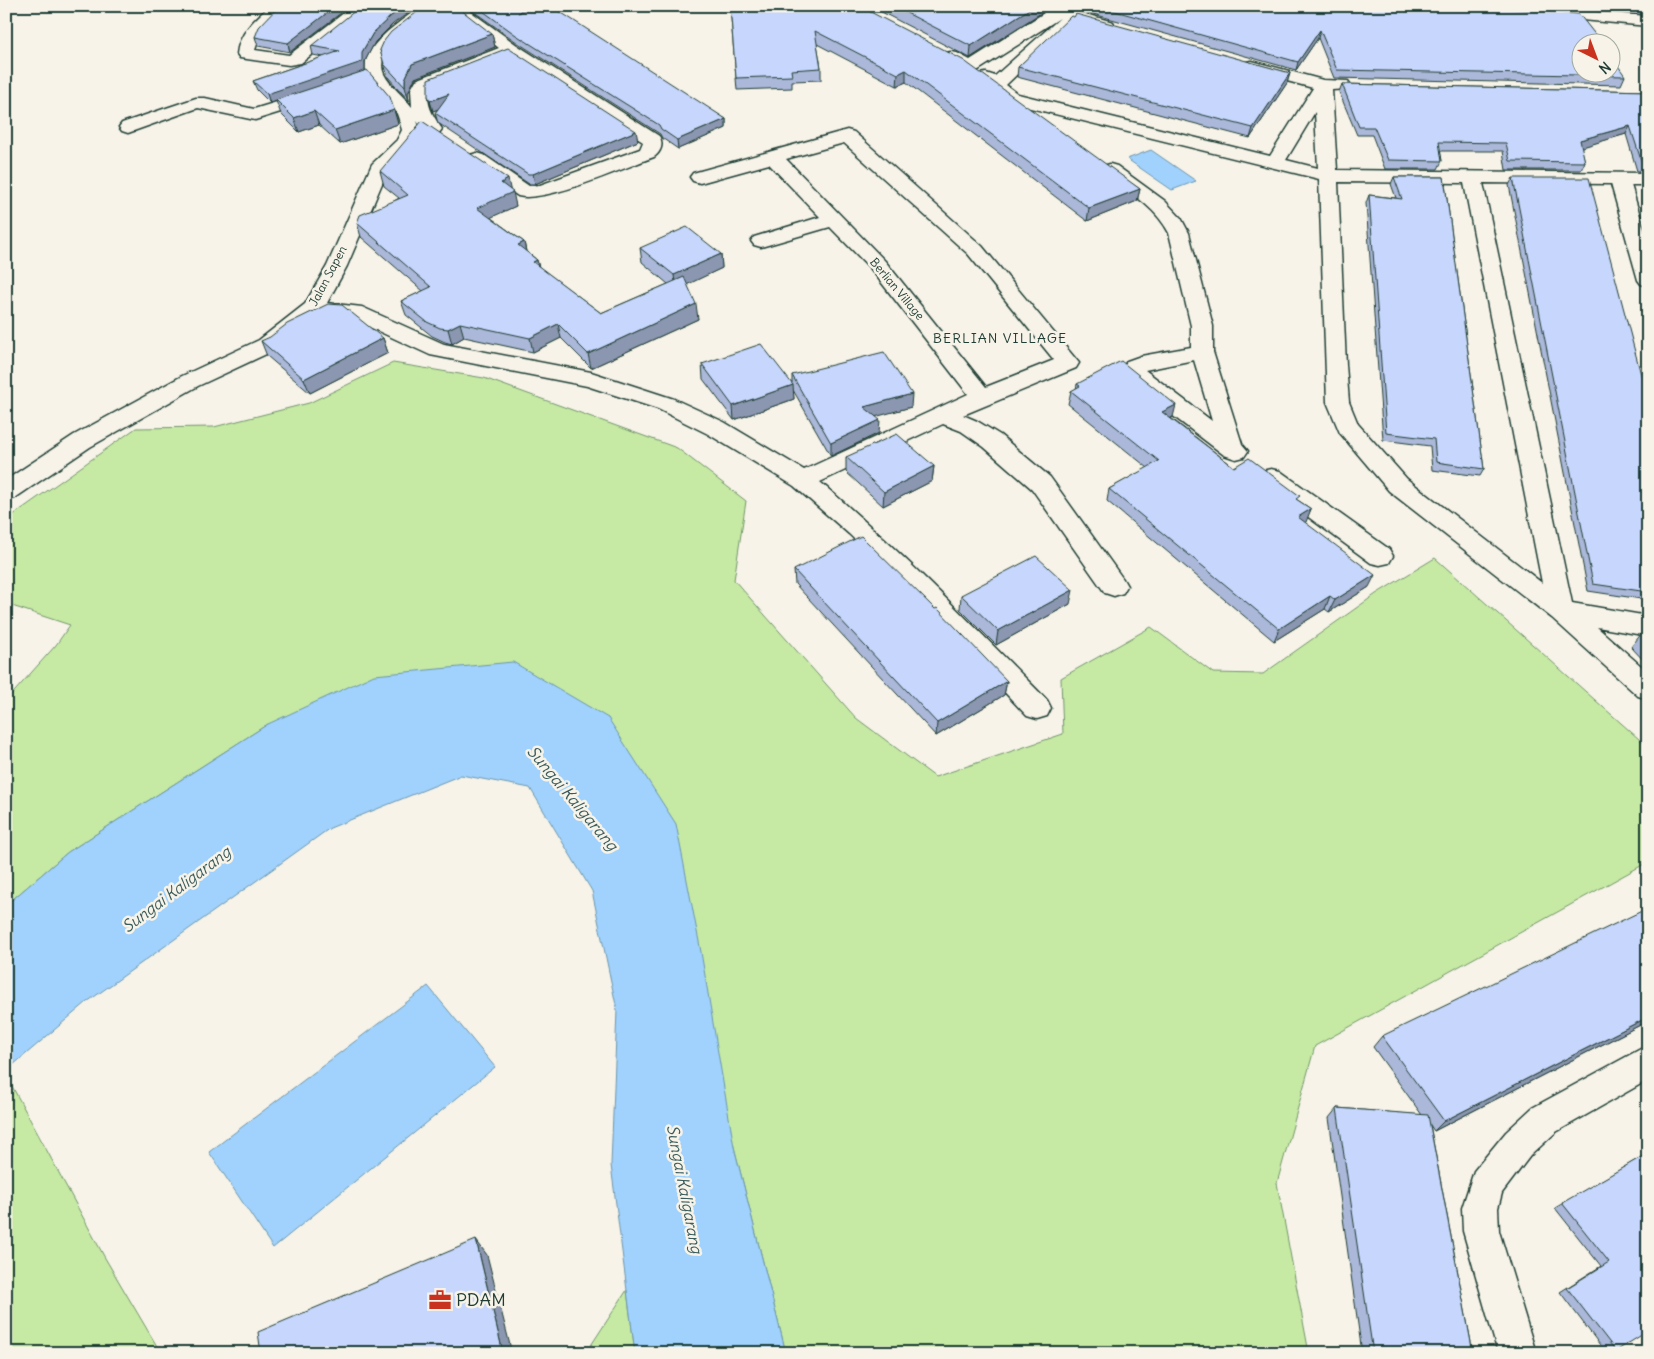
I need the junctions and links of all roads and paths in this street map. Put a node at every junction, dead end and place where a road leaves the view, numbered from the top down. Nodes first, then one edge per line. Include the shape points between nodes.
1 (280, 6) edge
2 (364, 6) edge
3 (433, 6) edge
4 (452, 6) edge
5 (1056, 12) edge
6 (1531, 12) edge
7 (1648, 21) edge
8 (1126, 31) edge
9 (511, 49) junction
10 (937, 49) edge
11 (1238, 62) edge
12 (971, 67) junction
13 (996, 85) junction
14 (1323, 85) junction
15 (1362, 86) edge
16 (333, 90) edge
17 (1012, 98) junction
18 (128, 127) dead end
19 (1052, 127) edge
20 (445, 138) edge
21 (461, 149) edge
22 (773, 156) junction
23 (1091, 156) edge
24 (1275, 163) junction
25 (1328, 176) junction
26 (700, 177) dead end
27 (1472, 177) junction
28 (1618, 178) junction
29 (1648, 178) edge
30 (834, 219) junction
31 (761, 241) dead end
32 (1648, 280) edge
33 (314, 308) junction
34 (1202, 352) junction
35 (982, 397) junction
36 (942, 415) junction
37 (1232, 449) junction
38 (803, 480) junction
39 (6, 492) edge
40 (1380, 556) dead end
41 (1114, 586) dead end
42 (1561, 611) junction
43 (1648, 626) edge
44 (1648, 688) edge
45 (1037, 708) dead end
46 (1648, 1061) edge
47 (1517, 1353) edge

1 - 2 street via 259,25 250,38 246,54 296,59
3 - 33 street, Jalan Sapen via 392,36 373,62 367,78 404,109 411,130 405,143 381,164 337,266
4 - 9 street
5 - 8 street
5 - 12 street
5 - 13 street
6 - 7 street
9 - 20 street via 422,84 419,88 426,122
9 - 21 street via 652,140 651,150 543,191 525,192
10 - 12 street
11 - 14 street
12 - 13 street
13 - 17 street
14 - 15 street
14 - 24 street
14 - 25 street
16 - 18 street via 255,115 196,103
17 - 19 street
17 - 24 street
22 - 26 street
22 - 30 street, Berlian Village
22 - 35 street via 847,136 976,250 1068,363
23 - 34 street via 1162,208 1173,220 1202,326
24 - 25 street
25 - 27 street
25 - 42 street via 1335,365 1338,402 1348,427 1398,485
27 - 28 street
27 - 42 street
28 - 29 street
28 - 32 street
30 - 31 street
30 - 35 street, Berlian Village via 878,265
33 - 38 street via 354,312 438,350 591,379 666,404 716,428
33 - 39 street, Jalan Sapen via 267,344 190,381 82,441
34 - 37 street
34 - 37 street via 1149,361 1135,366 1132,371
35 - 36 street
36 - 38 street
36 - 41 street via 992,441 1041,483
37 - 40 street
38 - 45 street via 936,603
42 - 43 street
42 - 44 street
46 - 47 street via 1544,1120 1518,1144 1487,1184 1480,1208 1481,1231

